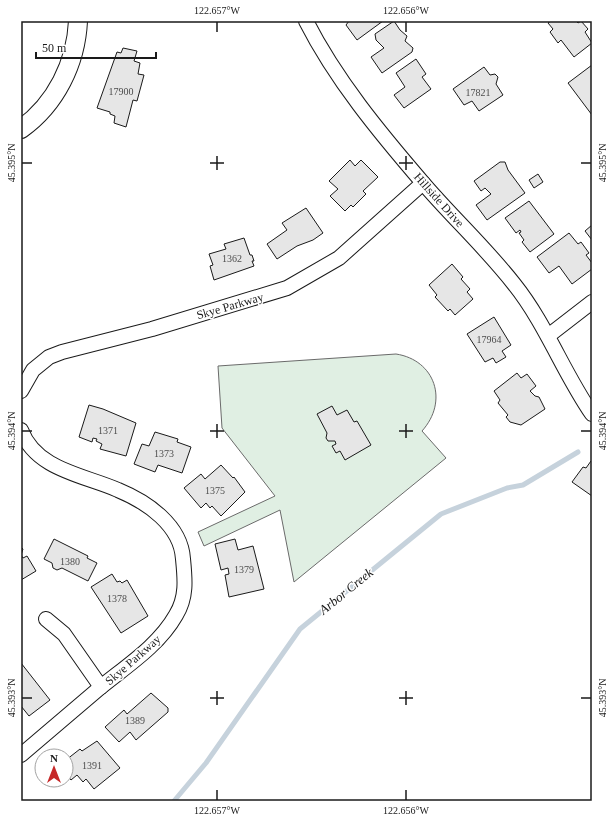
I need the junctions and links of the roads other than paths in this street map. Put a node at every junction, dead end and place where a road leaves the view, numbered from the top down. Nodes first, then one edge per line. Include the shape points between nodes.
1 (78, 21) edge
2 (306, 21) edge
3 (21, 129) edge
4 (422, 183) junction
5 (592, 302) edge
6 (548, 336) junction
7 (21, 391) edge
8 (592, 414) edge
9 (21, 430) edge
10 (46, 619) dead end
11 (101, 687) junction
12 (21, 755) edge

1 - 3 street via 73,56 65,76 45,107
2 - 4 street, Hillside Drive via 345,85
4 - 6 street, Hillside Drive via 513,283
4 - 7 street, Skye Parkway via 339,258 307,277 265,296 55,355 33,370
5 - 6 street
6 - 8 street, Hillside Drive
9 - 11 street, Skye Parkway via 32,449 49,463 118,490 139,500 157,513 178,538 183,553 185,587 177,615 154,643
10 - 11 street via 64,634
11 - 12 street, Skye Parkway

